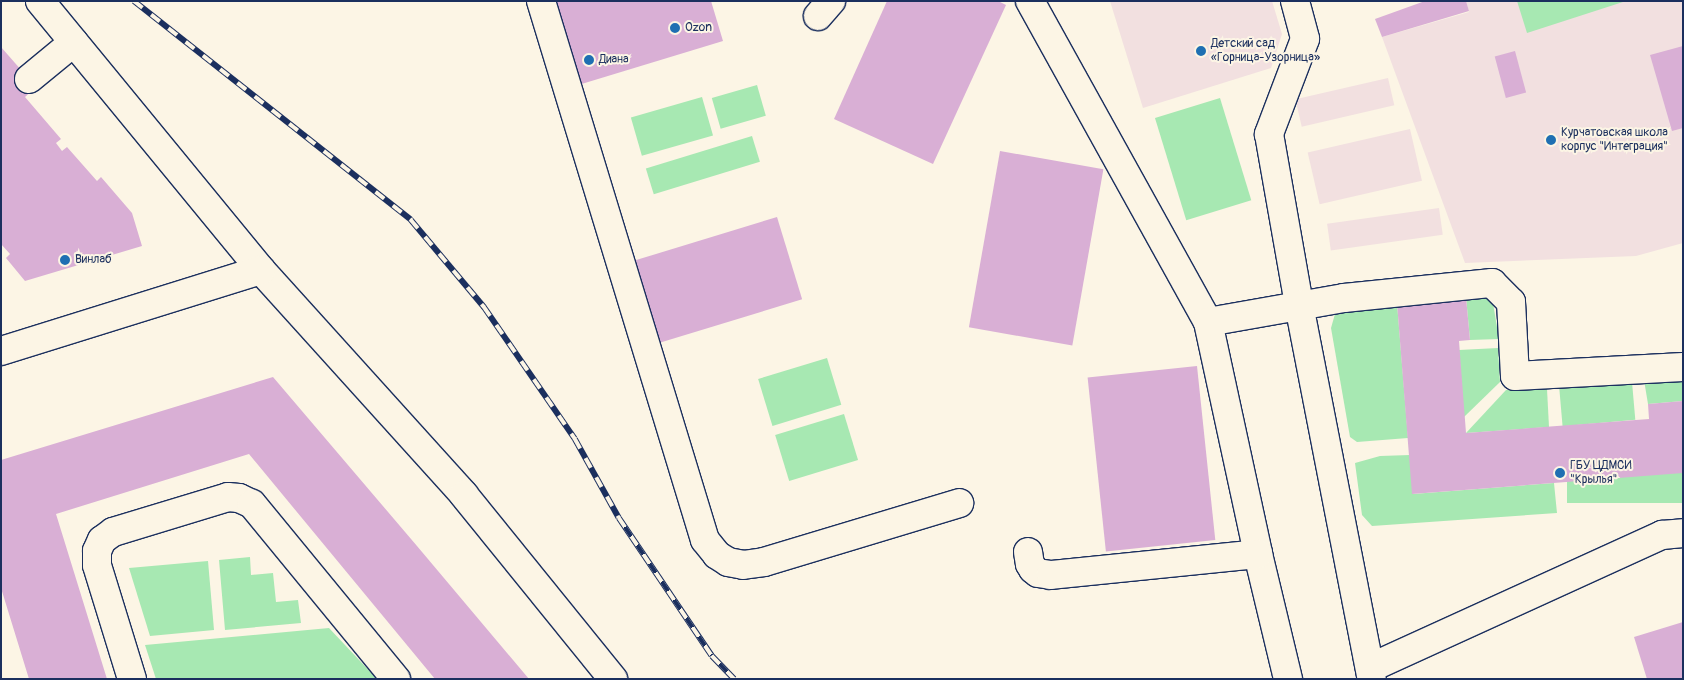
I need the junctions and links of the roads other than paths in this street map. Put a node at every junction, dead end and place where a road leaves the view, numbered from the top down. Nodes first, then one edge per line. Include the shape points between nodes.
1 (40, 1) edge
2 (541, 1) edge
3 (1030, 1) edge
4 (1295, 1) edge
5 (74, 42) junction
6 (28, 79) dead end
7 (260, 270) junction
8 (1299, 306) junction
9 (1208, 322) junction
10 (1, 351) edge
11 (1683, 367) edge
12 (959, 503) dead end
13 (1683, 533) edge
14 (1028, 552) dead end
15 (1258, 554) junction
16 (1371, 673) edge
17 (132, 679) edge
18 (396, 679) edge
19 (613, 679) edge
20 (1288, 679) edge

1 - 5 lane
2 - 12 lane via 706,540 717,555 743,566 764,562
3 - 9 lane
4 - 8 lane via 1304,39 1269,134
5 - 6 lane
5 - 7 lane
7 - 10 lane
7 - 19 lane via 464,496
8 - 9 lane
8 - 11 lane via 1344,298 1492,283 1511,302 1515,376
8 - 16 lane
9 - 15 lane
13 - 16 lane via 1662,535
14 - 15 lane via 1033,569 1052,575
15 - 20 lane
17 - 18 lane via 98,565 97,550 102,540 113,532 228,498 239,498 252,504

